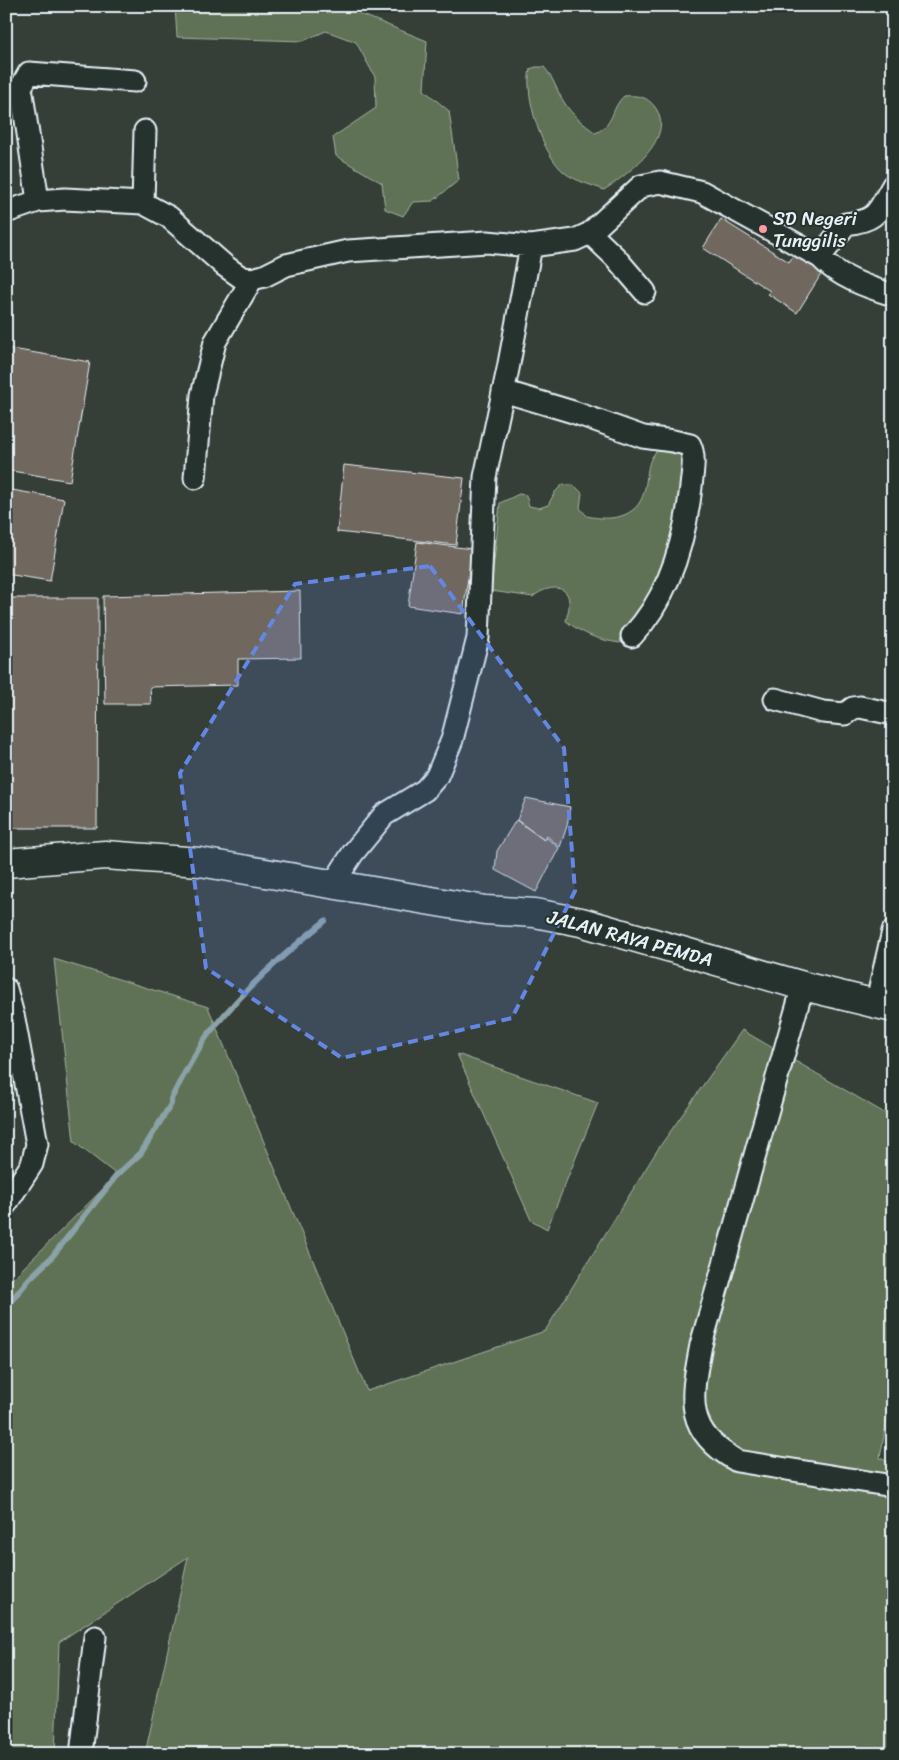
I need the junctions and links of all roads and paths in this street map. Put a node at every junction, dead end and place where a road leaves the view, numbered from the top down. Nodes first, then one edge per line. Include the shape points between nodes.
1 (134, 81) dead end
2 (145, 131) dead end
3 (893, 185) edge
4 (38, 201) junction
5 (143, 204) junction
6 (6, 212) edge
7 (590, 233) junction
8 (531, 246) junction
9 (820, 258) junction
10 (252, 279) junction
11 (644, 292) dead end
12 (893, 295) edge
13 (504, 391) junction
14 (195, 478) dead end
15 (632, 636) dead end
16 (775, 699) dead end
17 (893, 714) edge
18 (6, 863) edge
19 (333, 884) junction
20 (893, 930) edge
21 (802, 986) junction
22 (6, 989) edge
23 (885, 1007) edge
24 (6, 1204) edge
25 (893, 1486) edge
26 (95, 1637) dead end
27 (81, 1754) edge

1 - 4 street via 29,73 21,87
2 - 5 street
3 - 9 street via 874,216 846,224
4 - 5 street via 65,199
4 - 6 street
5 - 10 street via 170,218 242,278
7 - 8 street via 575,240
7 - 9 street via 641,186 660,182 702,192
7 - 11 street
8 - 10 street via 487,242 348,252 295,262
8 - 13 street
9 - 12 street via 830,268
10 - 14 street via 215,342 202,395
13 - 15 street via 643,437 690,445 693,470 680,550 649,618
13 - 19 street via 485,477 478,638 452,740 437,776 425,790 384,815
16 - 17 street via 823,712 845,714 853,708 860,708
18 - 19 main road, JALAN RAYA PEMDA via 105,855 200,862
19 - 21 main road, JALAN RAYA PEMDA via 485,910 535,913 581,922
20 - 23 street
21 - 23 main road, JALAN RAYA PEMDA
21 - 25 street via 701,1345 692,1391 694,1410 701,1431 722,1453 737,1461
22 - 24 street via 37,1144 32,1164
26 - 27 street

